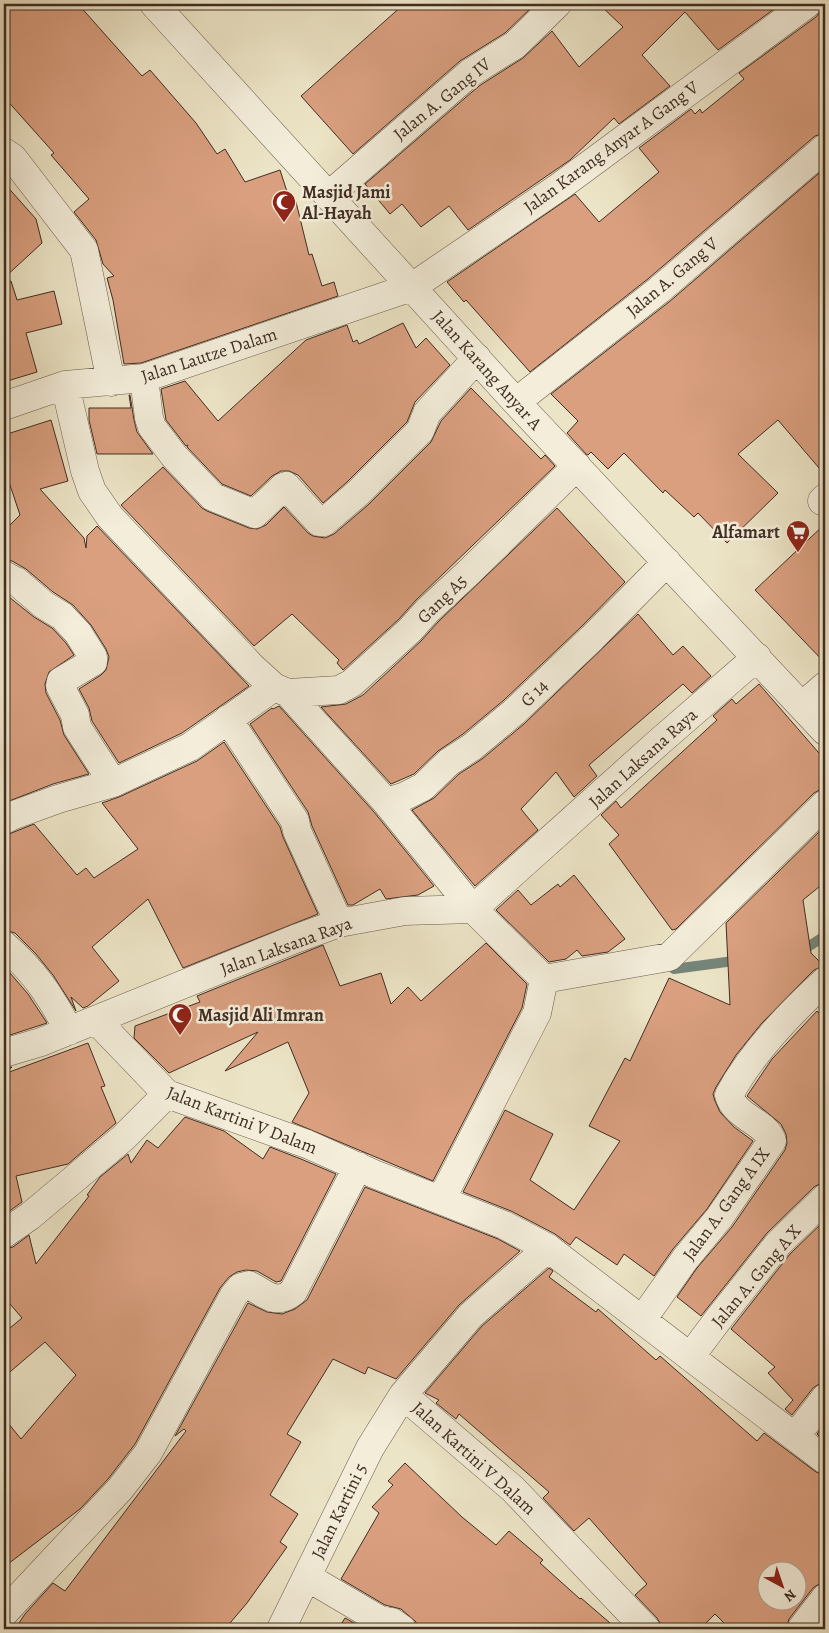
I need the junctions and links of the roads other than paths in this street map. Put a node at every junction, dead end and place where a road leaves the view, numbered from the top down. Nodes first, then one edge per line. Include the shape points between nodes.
1 (154, 4) edge
2 (557, 4) edge
3 (807, 4) edge
4 (825, 148) edge
5 (4, 152) edge
6 (328, 196) junction
7 (412, 287) junction
8 (477, 358) junction
9 (144, 378) junction
10 (111, 382) junction
11 (65, 385) junction
12 (516, 402) junction
13 (4, 406) edge
14 (577, 466) junction
15 (667, 562) junction
16 (4, 574) edge
17 (757, 657) junction
18 (825, 686) edge
19 (281, 690) junction
20 (802, 706) junction
21 (228, 719) junction
22 (825, 731) edge
23 (113, 783) junction
24 (386, 802) junction
25 (825, 804) edge
26 (4, 820) edge
27 (473, 909) junction
28 (339, 923) junction
29 (4, 945) edge
30 (544, 979) junction
31 (825, 980) edge
32 (96, 1020) junction
33 (69, 1031) junction
34 (4, 1053) edge
35 (167, 1094) junction
36 (358, 1166) junction
37 (825, 1198) edge
38 (441, 1200) junction
39 (4, 1234) edge
40 (548, 1248) junction
41 (642, 1320) junction
42 (690, 1357) junction
43 (402, 1395) junction
44 (825, 1398) edge
45 (795, 1436) junction
46 (825, 1460) edge
47 (307, 1577) junction
48 (825, 1598) edge
49 (4, 1613) edge
50 (4, 1625) edge
51 (7, 1629) edge
52 (281, 1629) edge
53 (402, 1629) edge
54 (646, 1629) edge
55 (801, 1629) edge

1 - 6 street, Jalan Karang Anyar A
2 - 6 street, Jalan A. Gang IV via 515,45 470,73
3 - 7 street, Jalan Karang Anyar A Gang V via 559,187
4 - 12 street, Jalan A. Gang V via 659,290
5 - 10 street via 13,158 84,250
6 - 7 street, Jalan Karang Anyar A
7 - 8 street, Jalan Karang Anyar A
7 - 9 street, Jalan Lautze Dalam
8 - 9 street via 423,419 420,431 358,493 321,522 286,486 255,514 213,497 152,427
8 - 12 street, Jalan Karang Anyar A
9 - 10 street, Jalan Lautze Dalam
10 - 11 street, Jalan Lautze Dalam
11 - 13 street, Jalan Lautze Dalam
11 - 19 street via 85,471 101,506 252,667
12 - 14 street, Jalan Karang Anyar A
14 - 15 street, Jalan Karang Anyar A
14 - 19 street, Gang A5 via 352,683 340,690
15 - 17 street, Jalan Karang Anyar A
15 - 24 street, G 14 via 514,712 449,762 423,787
16 - 23 street via 62,616 94,657 93,662 61,681 60,686 76,714 77,727
17 - 20 street, Jalan Karang Anyar A
17 - 27 street, Jalan Laksana Raya
18 - 20 street
19 - 21 street
19 - 24 street
20 - 22 street, Jalan Karang Anyar A
21 - 23 street via 190,747
21 - 28 street via 295,821
23 - 26 street via 58,799
24 - 27 street
25 - 30 street via 669,957
27 - 28 street, Jalan Laksana Raya via 406,911
27 - 30 street
28 - 32 street, Jalan Laksana Raya
29 - 33 street via 24,962 51,998
30 - 38 street via 537,1013
31 - 41 street, Jalan A. Gang A IX via 777,1029 737,1080 729,1095 734,1108 768,1134 772,1141
32 - 33 street, Jalan Laksana Raya
32 - 35 street, Jalan Kartini V Dalam
33 - 34 street, Jalan Laksana Raya
35 - 36 street, Jalan Kartini V Dalam via 307,1144
35 - 39 street via 123,1138
36 - 38 street, Jalan Kartini V Dalam
36 - 49 street via 293,1292 275,1300 250,1285 241,1287 148,1453 120,1490
37 - 42 street, Jalan A. Gang A X via 778,1244
38 - 40 street, Jalan Kartini V Dalam via 504,1225
40 - 41 street, Jalan Kartini V Dalam
40 - 43 street, Jalan Kartini V Dalam via 470,1315
41 - 42 street, Jalan Kartini V Dalam
42 - 45 street, Jalan Kartini V Dalam
43 - 47 street, Jalan Kartini 5 via 370,1448
43 - 54 street, Jalan Kartini V Dalam via 513,1489
44 - 45 street
45 - 46 street, Jalan Kartini V Dalam
47 - 52 street, Jalan Kartini 5
47 - 53 street via 380,1620 392,1622
48 - 55 street
50 - 51 street

